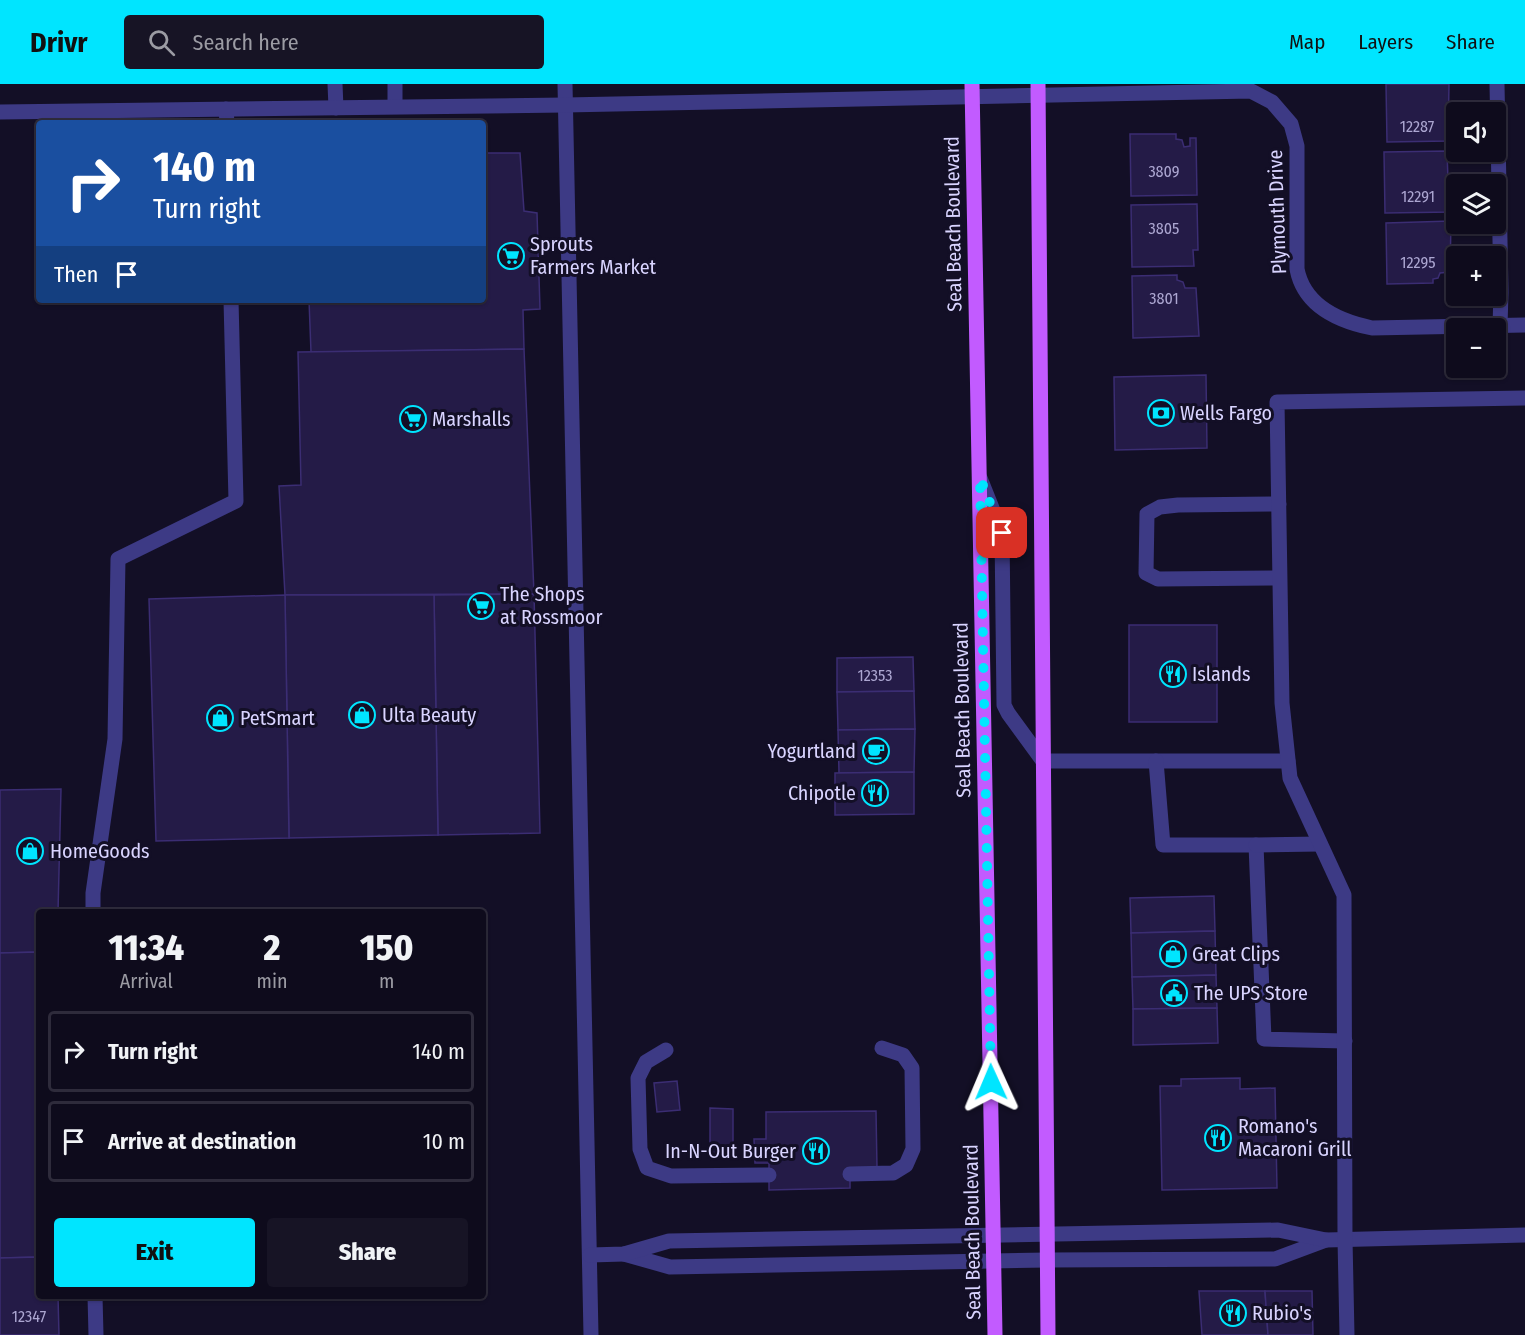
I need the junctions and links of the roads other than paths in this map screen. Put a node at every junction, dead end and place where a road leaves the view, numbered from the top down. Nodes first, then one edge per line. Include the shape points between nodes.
1 (335, 84) edge
2 (395, 84) edge
3 (565, 84) edge
4 (1497, 84) edge
5 (972, 90) edge
6 (1038, 90) edge
7 (565, 105) junction
8 (395, 106) junction
9 (336, 108) junction
10 (0, 112) edge
11 (226, 116) edge
12 (231, 303) edge
13 (1500, 318) edge
14 (1525, 325) edge
15 (1506, 326) edge
16 (1446, 327) edge
17 (1525, 398) edge
18 (980, 478) junction
19 (1279, 504) junction
20 (1280, 578) junction
21 (1043, 761) junction
22 (1156, 761) junction
23 (1288, 761) junction
24 (1320, 844) junction
25 (1256, 845) junction
26 (93, 909) edge
27 (1345, 1041) junction
28 (882, 1048) dead end
29 (666, 1050) dead end
30 (850, 1174) dead end
31 (769, 1175) dead end
32 (1047, 1233) junction
33 (993, 1234) junction
34 (1525, 1235) edge
35 (1345, 1239) junction
36 (1326, 1240) junction
37 (624, 1254) junction
38 (590, 1256) junction
39 (1047, 1260) junction
40 (994, 1261) junction
41 (95, 1299) edge
42 (96, 1335) edge
43 (591, 1335) edge
44 (995, 1335) edge
45 (1048, 1335) edge
46 (1347, 1335) edge

1 - 9 street
2 - 8 street
3 - 7 street
4 - 13 street
5 - 6 street, Plymouth Drive
5 - 7 street, Plymouth Drive
5 - 18 main road, Seal Beach Boulevard
6 - 16 street, Plymouth Drive via 1251,91 1272,102 1291,124 1296,146 1298,268 1300,282 1315,303 1348,323 1372,328
6 - 21 main road
7 - 8 street, Plymouth Drive
7 - 38 street
8 - 9 street, Plymouth Drive
9 - 11 street, Plymouth Drive
10 - 11 street, Plymouth Drive
12 - 26 street via 236,501 118,559 114,739
14 - 15 street, Plymouth Drive
17 - 19 street via 1277,402
18 - 21 street via 1002,533 1004,705
18 - 33 main road, Seal Beach Boulevard
19 - 20 street
19 - 20 street via 1160,507 1147,514 1146,573 1158,579
20 - 23 street via 1282,703
21 - 22 street
21 - 32 main road
22 - 23 street
22 - 25 street via 1163,845
23 - 24 street via 1290,778
24 - 25 street
24 - 27 street via 1344,895
25 - 27 street via 1264,1039
27 - 35 street
28 - 30 street via 903,1055 912,1068 913,1149 906,1165 893,1173
29 - 31 street via 646,1062 638,1078 640,1149 647,1168 671,1176
32 - 33 street
32 - 36 street via 1278,1230
32 - 39 main road
33 - 37 street via 669,1241
33 - 40 main road, Seal Beach Boulevard
34 - 35 street
35 - 36 street
35 - 46 street
36 - 39 street via 1275,1259
37 - 38 street
37 - 40 street via 670,1267
38 - 43 street
39 - 40 street
39 - 45 main road
40 - 44 main road, Seal Beach Boulevard
41 - 42 street

